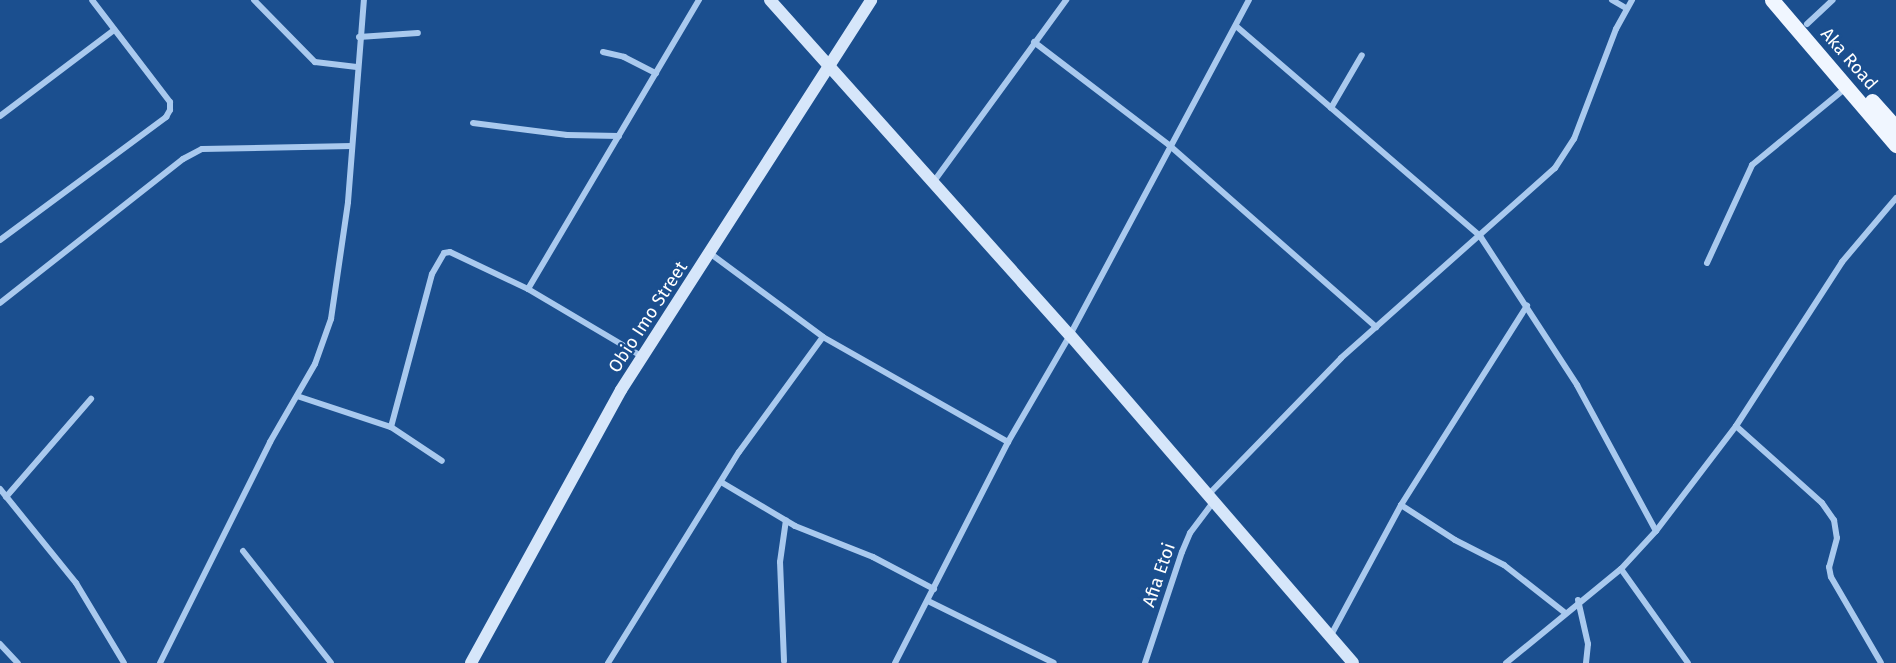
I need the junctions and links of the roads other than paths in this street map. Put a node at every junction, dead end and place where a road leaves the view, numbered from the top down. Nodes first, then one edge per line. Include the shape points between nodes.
1 (92, 0) edge
2 (254, 0) edge
3 (364, 0) edge
4 (699, 0) edge
5 (770, 0) edge
6 (871, 0) edge
7 (1066, 0) edge
8 (1249, 0) edge
9 (1612, 0) edge
10 (1632, 0) edge
11 (1772, 0) edge
12 (1786, 0) edge
13 (1833, 0) edge
14 (1626, 8) junction
15 (1807, 24) junction
16 (1236, 26) junction
17 (114, 30) junction
18 (418, 33) dead end
19 (359, 37) junction
20 (1034, 42) junction
21 (603, 52) dead end
22 (1362, 55) dead end
23 (829, 66) junction
24 (357, 67) junction
25 (656, 73) junction
26 (1848, 87) junction
27 (1331, 108) junction
28 (0, 116) edge
29 (473, 123) dead end
30 (1896, 129) edge
31 (619, 136) junction
32 (1169, 145) junction
33 (1896, 145) edge
34 (352, 146) junction
35 (932, 184) junction
36 (1896, 198) edge
37 (1480, 236) junction
38 (0, 240) edge
39 (711, 254) junction
40 (1707, 263) dead end
41 (528, 289) junction
42 (0, 303) edge
43 (1527, 306) junction
44 (1376, 327) junction
45 (1070, 335) junction
46 (823, 337) junction
47 (643, 357) junction
48 (297, 396) junction
49 (91, 399) dead end
50 (1736, 426) junction
51 (391, 428) junction
52 (1008, 442) junction
53 (442, 461) dead end
54 (720, 482) junction
55 (0, 489) edge
56 (6, 497) junction
57 (1210, 500) junction
58 (1401, 505) junction
59 (786, 520) junction
60 (1656, 531) junction
61 (243, 550) dead end
62 (1621, 569) junction
63 (934, 589) junction
64 (1578, 600) junction
65 (928, 601) junction
66 (1564, 612) junction
67 (1330, 637) junction
68 (0, 644) edge
69 (784, 661) dead end
70 (18, 663) edge
71 (124, 663) edge
72 (160, 663) edge
73 (331, 663) edge
74 (471, 663) edge
75 (608, 663) edge
76 (895, 663) edge
77 (1054, 663) edge
78 (1145, 663) edge
79 (1353, 663) edge
80 (1506, 663) edge
81 (1586, 663) edge
82 (1688, 663) edge
83 (1881, 663) edge

1 - 17 street
2 - 24 street via 315,62
3 - 19 street
4 - 25 street
5 - 23 street
6 - 23 street, Obio Imo Street
7 - 20 street
8 - 16 street
9 - 14 street
10 - 14 street, Afia Etoi
11 - 26 main road, Aka Road
12 - 15 main road, Aka Road
13 - 15 street
14 - 37 street, Afia Etoi via 1567,152 1541,183
15 - 30 main road, Aka Road
16 - 27 street
16 - 32 street
17 - 28 street
17 - 38 street via 170,102 170,110 166,117
18 - 19 street
19 - 24 street
20 - 32 street
20 - 35 street
21 - 25 street via 624,57
22 - 27 street
23 - 35 street
23 - 39 street, Obio Imo Street
24 - 34 street
25 - 31 street
26 - 33 main road, Aka Road
26 - 40 street via 1752,165
27 - 37 street
29 - 31 street via 567,135
31 - 41 street
32 - 44 street
32 - 45 street
34 - 42 street via 202,149 183,159
34 - 48 street via 335,304 315,364
35 - 45 street
36 - 50 street via 1831,278
37 - 43 street
37 - 44 street, Afia Etoi
39 - 46 street
39 - 47 street, Obio Imo Street
41 - 47 street
41 - 51 street via 450,252 444,253 432,274
43 - 58 street
43 - 60 street via 1577,385
44 - 57 street, Afia Etoi via 1259,440
45 - 52 street
45 - 57 street
46 - 52 street
46 - 54 street
47 - 74 street, Obio Imo Street
48 - 51 street
48 - 72 street
49 - 56 street
50 - 60 street
50 - 83 street via 1822,503 1834,520 1837,538 1829,567 1831,577
51 - 53 street
52 - 63 street
54 - 59 street
54 - 75 street
55 - 56 street
56 - 71 street via 88,601
57 - 67 street
57 - 78 street, Afia Etoi via 1182,552
58 - 66 street via 1455,540 1504,565
58 - 67 street
59 - 63 street via 873,557
59 - 69 street via 780,562
60 - 62 street
61 - 73 street
62 - 64 street
62 - 82 street
63 - 65 street
64 - 66 street
64 - 81 street via 1588,644
65 - 76 street
65 - 77 street
66 - 80 street
67 - 79 street
68 - 70 street

